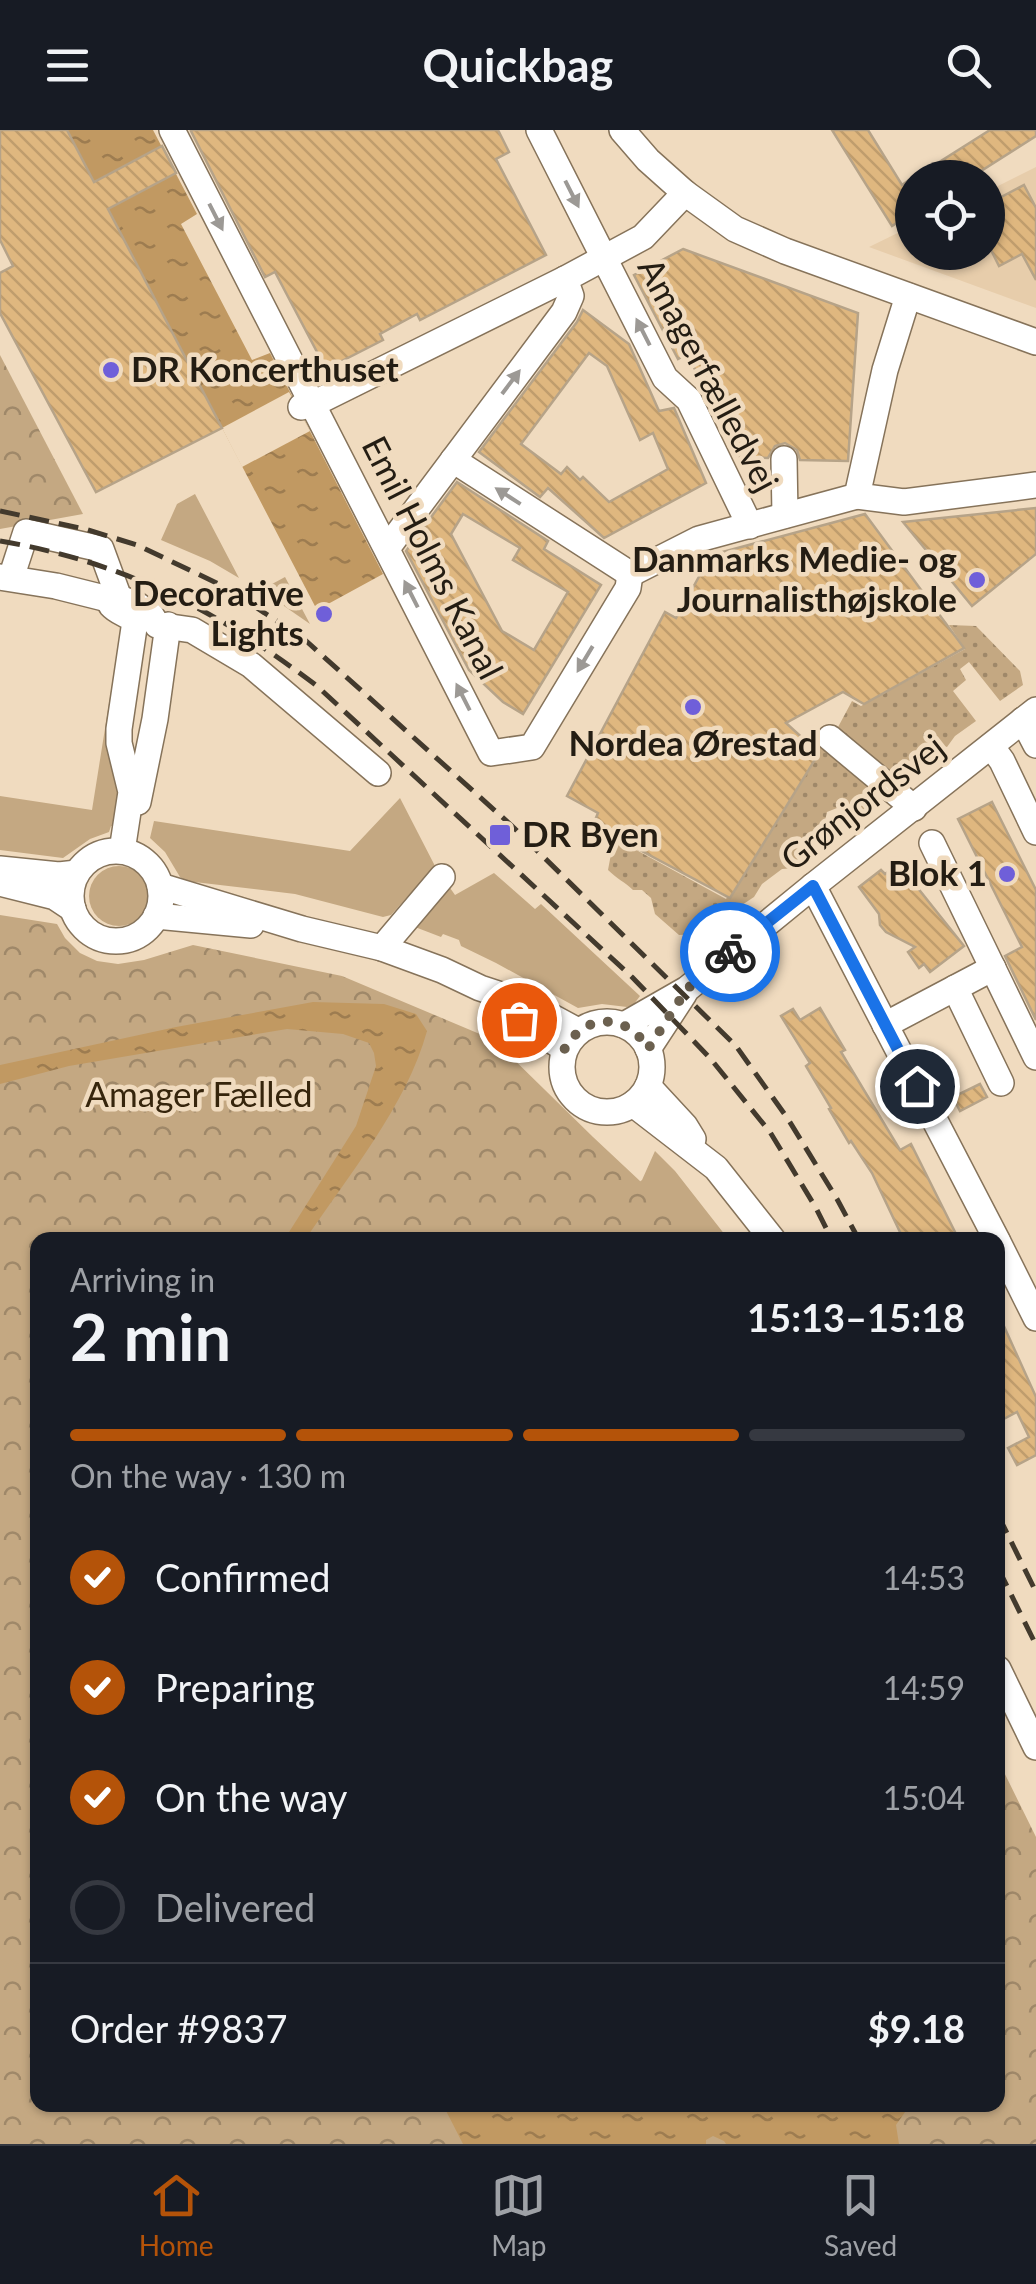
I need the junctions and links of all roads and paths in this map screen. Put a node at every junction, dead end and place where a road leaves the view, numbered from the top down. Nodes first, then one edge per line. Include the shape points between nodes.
1 (172, 130) edge
2 (539, 130) edge
3 (622, 130) edge
4 (685, 193) junction
5 (605, 258) junction
6 (565, 279) junction
7 (908, 296) junction
8 (1036, 342) edge
9 (307, 406) junction
10 (784, 459) dead end
11 (452, 460) junction
12 (1036, 485) edge
13 (858, 496) junction
14 (784, 515) junction
15 (750, 526) junction
16 (388, 547) junction
17 (630, 574) junction
18 (5, 578) edge
19 (112, 598) junction
20 (153, 624) junction
21 (1030, 715) edge
22 (830, 738) dead end
23 (1036, 745) edge
24 (992, 746) junction
25 (378, 773) dead end
26 (914, 808) junction
27 (1036, 832) edge
28 (932, 843) dead end
29 (126, 852) junction
30 (0, 869) edge
31 (77, 873) junction
32 (442, 877) dead end
33 (0, 883) edge
34 (160, 886) junction
35 (813, 886) junction
36 (73, 909) junction
37 (156, 916) junction
38 (302, 929) junction
39 (382, 948) junction
40 (993, 968) junction
41 (955, 988) junction
42 (687, 989) junction
43 (624, 1025) junction
44 (885, 1025) junction
45 (571, 1040) junction
46 (648, 1049) junction
47 (1036, 1057) edge
48 (1001, 1082) dead end
49 (640, 1095) junction
50 (767, 1232) edge
51 (992, 1232) edge
52 (1005, 1252) edge
53 (1029, 1285) edge
54 (1036, 1318) edge
55 (1005, 1683) edge
56 (1036, 1746) edge

1 -> 9 street, Emil Holms Kanal via 296,371
2 -> 5 street, Amagerfælledvej
3 - 4 street
4 - 5 street via 643,237
4 - 7 street via 735,229
5 - 6 street
15 -> 5 street, Amagerfælledvej via 690,400 666,378
6 - 9 street
11 -> 6 street via 564,312 571,296
7 - 8 street
7 - 13 street
9 - 16 street, Emil Holms Kanal
10 - 14 street
11 - 16 street
17 -> 11 street
12 - 13 street via 904,502
13 - 14 street, Amagerfælledvej
14 - 15 street, Amagerfælledvej
15 - 17 street, Amagerfælledvej via 699,539
17 -> 16 street, Emil Holms Kanal via 628,588 532,747 491,752
18 - 19 street
18 - 19 street via 26,532 41,534 101,549
19 - 20 street via 136,604
20 - 25 street via 192,630 251,665
20 - 29 street via 155,718
20 - 29 street via 144,639 124,760 131,792
21 - 23 street
21 - 24 street, Grønjordsvej
22 - 26 street
24 - 26 street, Grønjordsvej
24 - 27 street
26 - 35 street, Grønjordsvej
28 - 40 street
29 - 31 street via 96,855
29 - 34 street via 146,863
30 - 31 street
31 - 36 street
32 - 39 street
33 - 36 street via 55,897
34 - 37 street
34 - 38 street
35 - 42 street, Grønjordsvej
35 - 44 street
36 - 37 street via 104,939 134,937
37 - 38 street
38 - 39 street
39 - 45 street via 528,1004
40 - 41 street
40 - 47 street
41 - 44 street
41 - 48 street
42 - 43 street, Grønjordsvej
42 - 46 street, Grønjordsvej
43 - 45 street via 600,1022
43 - 46 street
44 - 51 street
45 - 49 street via 562,1060 564,1084 578,1102 611,1112
46 - 49 street via 652,1061
49 - 50 street via 685,1126
52 - 53 street
53 - 54 street
55 - 56 street

